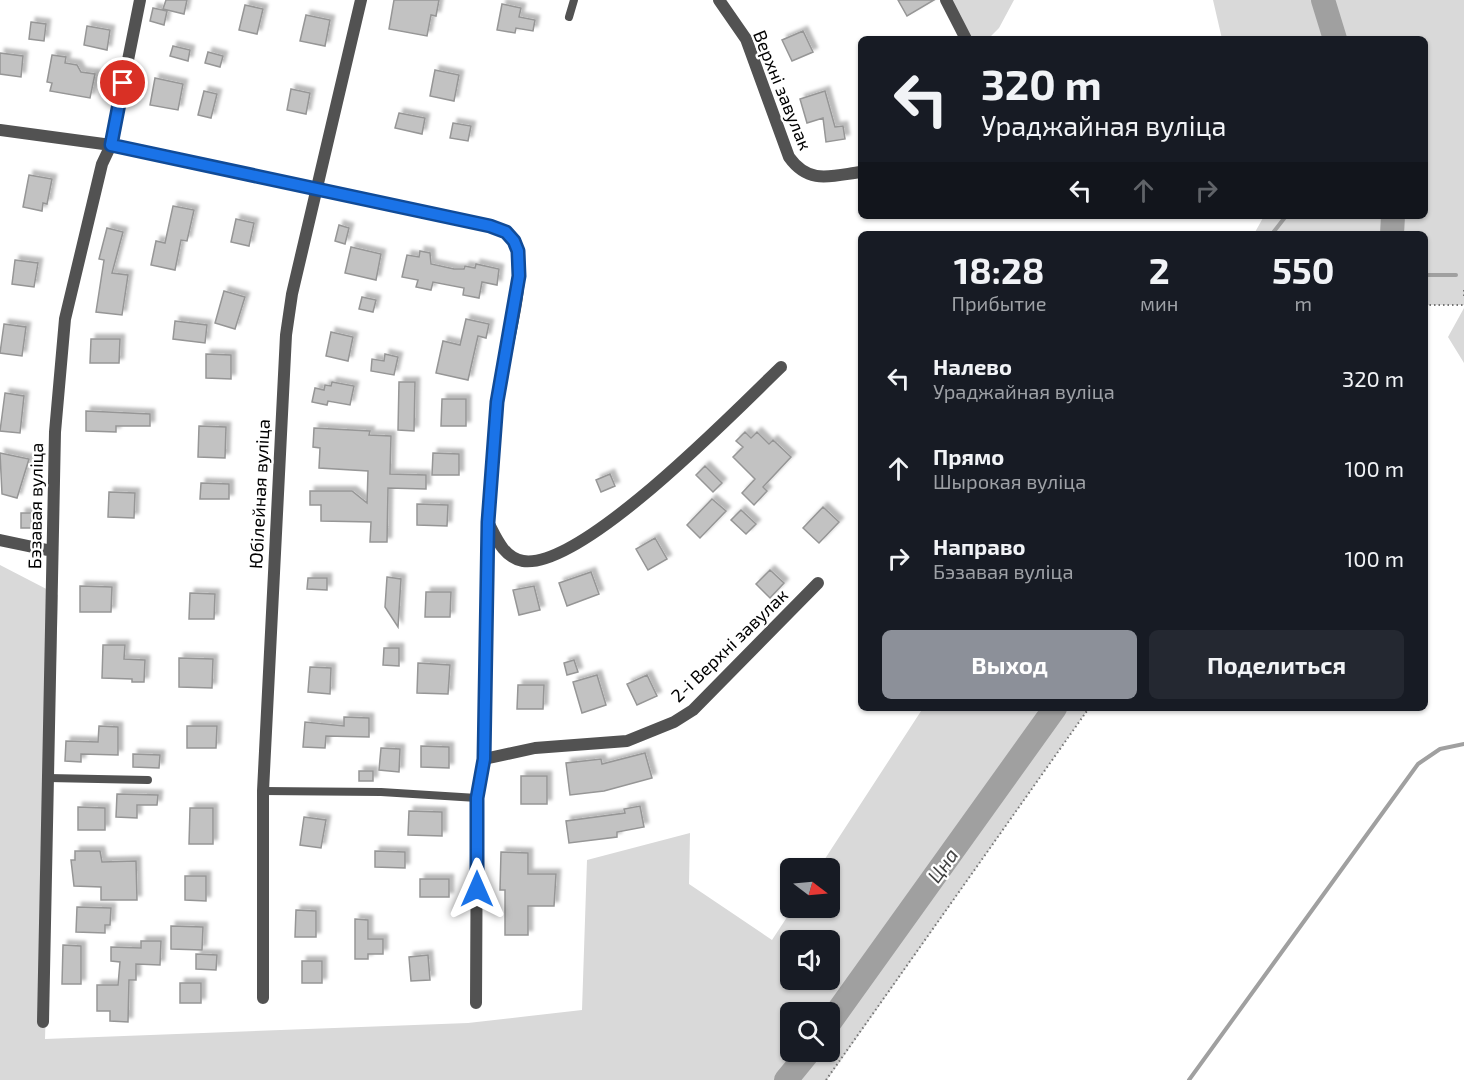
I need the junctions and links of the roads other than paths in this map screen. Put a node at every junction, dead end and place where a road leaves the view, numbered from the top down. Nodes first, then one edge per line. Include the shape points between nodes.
1 (140, 0) edge
2 (361, 0) edge
3 (574, 0) edge
4 (719, 0) edge
5 (946, 0) edge
6 (569, 17) dead end
7 (964, 36) edge
8 (0, 130) edge
9 (111, 145) junction
10 (858, 172) edge
11 (317, 191) junction
12 (782, 367) dead end
13 (488, 522) junction
14 (0, 540) edge
15 (52, 551) junction
16 (819, 583) dead end
17 (484, 759) junction
18 (48, 778) junction
19 (148, 780) dead end
20 (263, 791) junction
21 (477, 798) junction
22 (263, 998) dead end
23 (476, 1003) dead end
24 (43, 1022) dead end

1 - 9 street, Бэзавая вуліца
2 - 11 street, Юбілейная вуліца
3 - 6 lane
4 - 10 street, Верхні завулак via 746,39 789,157 797,168 817,177
5 - 7 street
8 - 9 street
9 - 11 street
9 - 15 street, Бэзавая вуліца via 102,164 65,319 55,432
11 - 13 street via 490,226 506,232 514,241 519,276 497,402
11 - 20 street, Юбілейная вуліца via 286,335
12 - 13 street via 663,479 596,531 558,554 532,562 519,561 503,548
13 - 17 street
14 - 15 street
15 - 18 street, Бэзавая вуліца
16 - 17 street, 2-і Верхні завулак via 693,710 674,722 627,741 536,748
17 - 21 street
18 - 19 lane
18 - 24 street, Бэзавая вуліца
20 - 21 lane
20 - 22 street, Юбілейная вуліца
21 - 23 street

